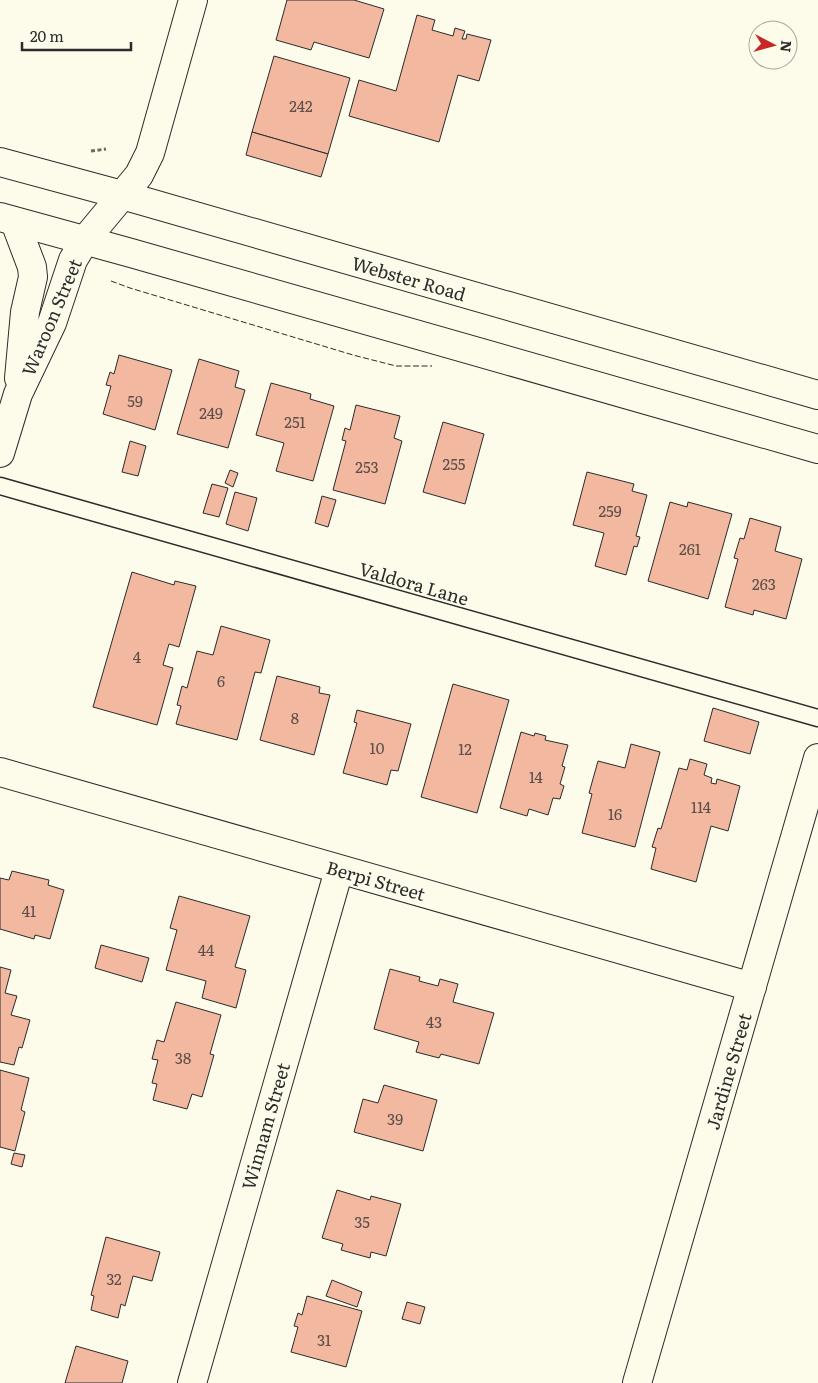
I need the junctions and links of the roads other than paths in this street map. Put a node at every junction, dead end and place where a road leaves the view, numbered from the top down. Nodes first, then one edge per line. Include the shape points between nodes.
1 (193, 0) edge
2 (0, 162) edge
3 (122, 195) junction
4 (8, 219) edge
5 (85, 240) junction
6 (18, 394) junction
7 (818, 395) edge
8 (818, 449) edge
9 (0, 453) edge
10 (0, 486) edge
11 (818, 718) edge
12 (818, 758) edge
13 (0, 772) edge
14 (339, 870) junction
15 (752, 987) junction
16 (192, 1383) edge
17 (638, 1383) edge

1 - 3 street, Waroon Street via 150,153 139,175
2 - 3 street, Webster Road
3 - 5 street, Waroon Street
3 - 7 street, Webster Road
4 - 5 street
4 - 6 street, Waroon Street via 32,267 33,277 25,312
5 - 6 street, Waroon Street via 73,260 52,323
5 - 8 street
6 - 9 street, Waroon Street
10 - 11 lane, Valdora Lane
12 - 15 street, Jardine Street
13 - 14 street, Berpi Street
14 - 15 street, Berpi Street
14 - 16 street, Winnam Street
15 - 17 street, Jardine Street

